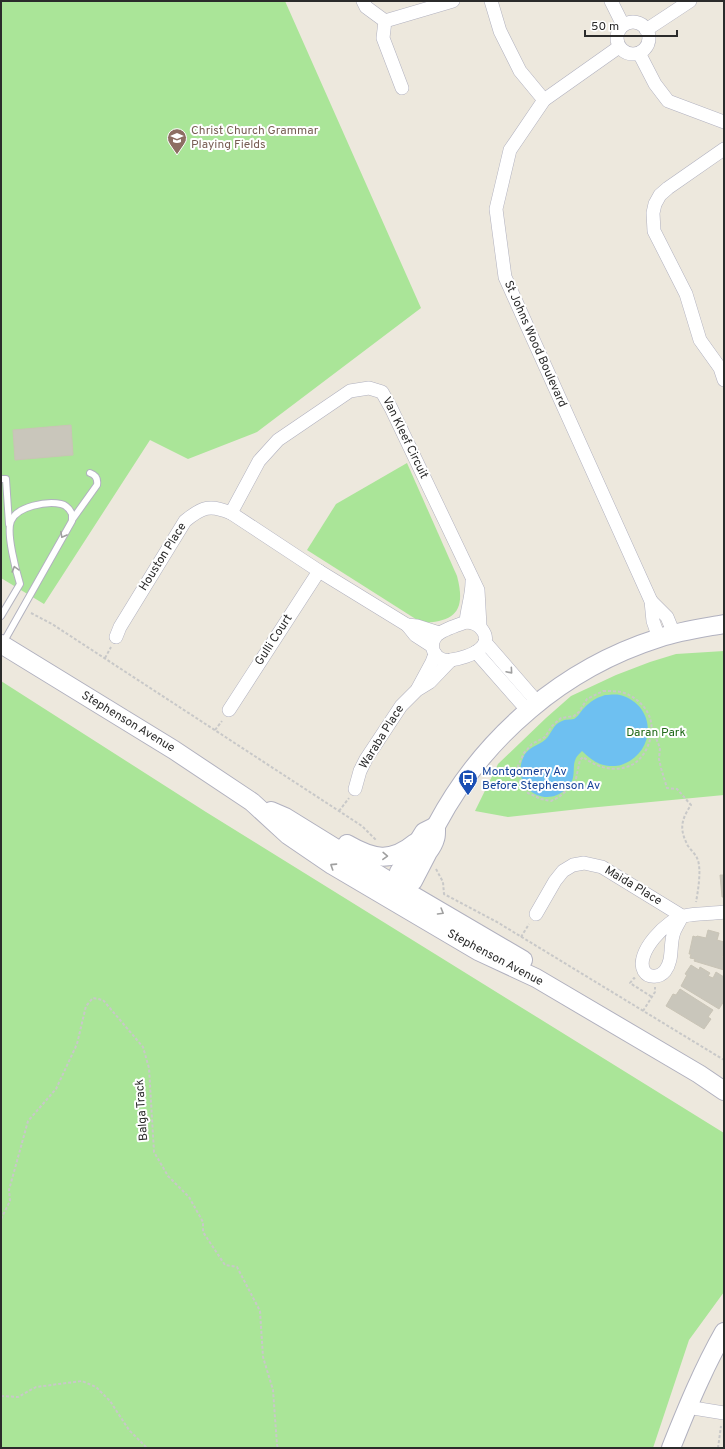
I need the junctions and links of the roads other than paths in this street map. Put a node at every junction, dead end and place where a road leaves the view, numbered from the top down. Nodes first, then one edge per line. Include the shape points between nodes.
1 (363, 1) edge
2 (453, 1) edge
3 (491, 1) edge
4 (611, 1) edge
5 (690, 1) edge
6 (385, 21) junction
7 (623, 25) junction
8 (646, 30) junction
9 (619, 47) junction
10 (639, 53) junction
11 (402, 88) dead end
12 (544, 100) junction
13 (724, 122) edge
14 (724, 149) edge
15 (722, 367) edge
16 (724, 380) edge
17 (90, 473) dead end
18 (1, 479) edge
19 (231, 513) junction
20 (72, 521) junction
21 (9, 527) junction
22 (318, 571) junction
23 (472, 579) junction
24 (1, 616) edge
25 (466, 622) junction
26 (724, 624) edge
27 (407, 625) junction
28 (480, 626) junction
29 (439, 633) junction
30 (667, 636) junction
31 (116, 637) dead end
32 (485, 642) junction
33 (1, 645) edge
34 (434, 650) junction
35 (476, 652) junction
36 (451, 660) junction
37 (417, 690) junction
38 (533, 707) junction
39 (229, 710) dead end
40 (355, 789) dead end
41 (252, 802) junction
42 (285, 817) junction
43 (436, 826) junction
44 (418, 841) junction
45 (395, 885) junction
46 (367, 886) junction
47 (724, 912) edge
48 (533, 919) road end
49 (478, 951) junction
50 (724, 1081) edge
51 (724, 1091) edge
52 (724, 1332) edge
53 (687, 1407) junction
54 (724, 1413) edge
55 (671, 1448) edge

1 - 6 street via 366,7
2 - 6 street
3 - 12 street via 500,31 520,71
4 - 7 street
5 - 8 street
6 - 11 street via 384,38
7 - 8 street via 636,23
7 - 9 street via 617,36
8 - 10 street via 647,46
9 - 10 street via 630,54
9 - 12 street, St Johns Wood Boulevard
10 - 13 street via 655,84 668,100
12 - 30 street, St Johns Wood Boulevard via 510,150 496,209 505,277 651,601 653,621
14 - 15 street via 660,195 652,213 654,231 686,294 700,340
15 - 16 street
17 - 20 lane via 97,478 96,485
18 - 21 lane via 6,479
19 - 22 street
19 - 23 street, Van Kleef Circuit via 260,461 278,440 350,391 368,388 382,392 391,408
19 - 31 street, Houston Place via 220,508 208,507 197,511 185,521
20 - 21 lane via 72,514 62,504 41,504 13,516
20 -> 33 lane
24 -> 21 lane via 20,584 14,566
22 - 27 street
22 - 39 street, Gulli Court
23 - 25 street
23 - 28 street, Van Kleef Circuit via 478,590
25 - 28 street
25 - 29 street
26 - 30 main road
27 - 29 street
27 - 34 street via 414,635
28 - 32 street via 485,635
29 - 34 street via 434,639
30 - 38 main road via 602,662 563,684
32 - 35 street
32 -> 38 street
33 - 41 main road, Stephenson Avenue via 174,750
34 - 36 street via 443,660
34 - 37 street, Waraba Place via 432,662
35 - 36 street
35 - 38 street
36 - 37 street, Waraba Place via 430,682
37 - 40 street, Waraba Place via 401,706 384,730 360,771
38 - 43 main road via 483,755
41 - 42 main road, Stephenson Avenue
46 -> 41 main road, Stephenson Avenue via 288,835
42 -> 44 main road via 310,821 371,855 396,855
42 - 45 main road, Stephenson Avenue
43 - 44 main road via 424,832
43 - 45 main road via 436,838 413,881
44 - 45 main road via 399,872
45 - 46 main road
45 - 49 main road via 409,907
45 -> 50 main road, Stephenson Avenue via 618,1014
46 - 49 main road, Stephenson Avenue
47 - 48 street, Maida Place via 682,916 602,867 584,863 573,865 563,871
49 - 51 main road, Stephenson Avenue via 536,978
52 - 53 main road
53 - 54 street
53 - 55 main road

